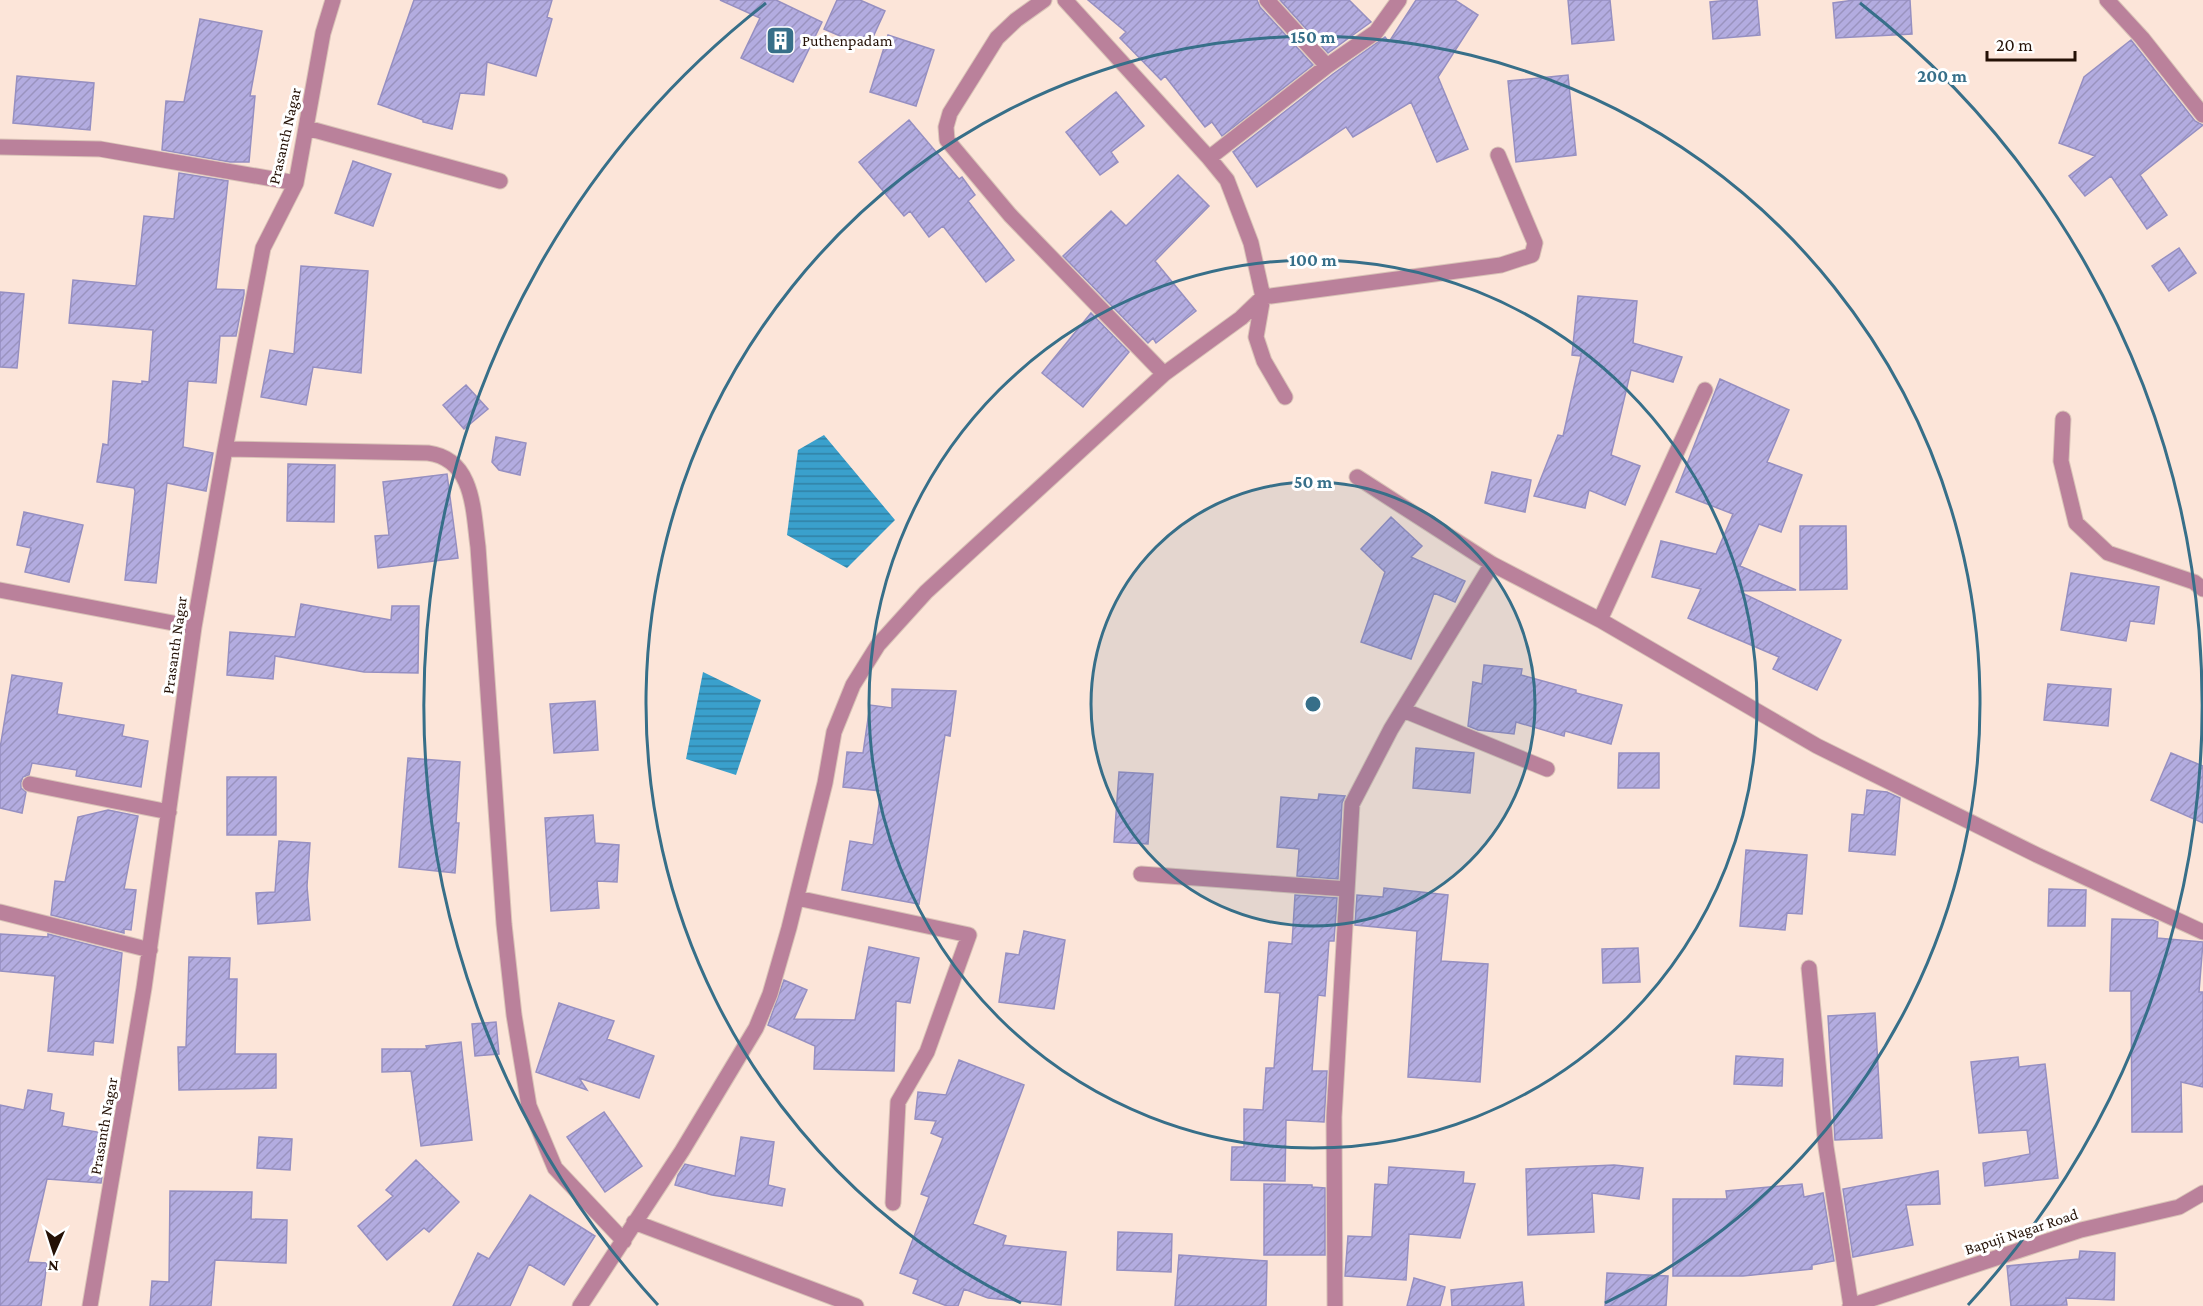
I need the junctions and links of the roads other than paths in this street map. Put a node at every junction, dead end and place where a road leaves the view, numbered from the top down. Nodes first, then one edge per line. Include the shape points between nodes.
1 (333, 0) edge
2 (1044, 0) edge
3 (1065, 0) edge
4 (1267, 0) edge
5 (1399, 0) edge
6 (2107, 0) edge
7 (1327, 66) junction
8 (2203, 116) edge
9 (307, 128) junction
10 (0, 147) edge
11 (1498, 155) dead end
12 (1209, 158) junction
13 (500, 181) dead end
14 (296, 183) junction
15 (1263, 297) junction
16 (1164, 374) junction
17 (1705, 390) dead end
18 (1285, 397) dead end
19 (2063, 419) dead end
20 (225, 449) junction
21 (1357, 477) dead end
22 (1492, 564) junction
23 (2203, 589) edge
24 (0, 590) edge
25 (1600, 620) junction
26 (194, 627) junction
27 (1403, 710) junction
28 (1547, 769) dead end
29 (30, 784) dead end
30 (169, 812) junction
31 (1141, 874) dead end
32 (1347, 889) junction
33 (796, 898) junction
34 (0, 912) edge
35 (2203, 932) edge
36 (150, 950) junction
37 (1809, 968) dead end
38 (2203, 1192) edge
39 (893, 1203) dead end
40 (634, 1222) junction
41 (624, 1241) junction
42 (90, 1306) edge
43 (580, 1306) edge
44 (856, 1306) edge
45 (1335, 1306) edge
46 (1850, 1306) edge

1 - 9 street, Prasanth Nagar via 323,33
2 - 16 street via 997,38 950,113 947,140 1010,215
3 - 12 street
4 - 7 street
5 - 7 street via 1376,32
6 - 8 street
7 - 12 street
9 - 13 street
9 - 14 street, Prasanth Nagar
10 - 14 street via 100,149
11 - 15 street via 1535,243 1529,256 1501,265
12 - 15 street via 1227,180 1251,243
14 - 20 street, Prasanth Nagar via 263,248
15 - 16 street via 1241,318
15 - 18 street via 1256,336 1264,361
16 - 33 street via 926,592 878,645 853,684 834,732
17 - 25 street
19 - 23 street via 2061,461 2076,523 2108,553 2194,582
20 - 26 street, Prasanth Nagar
20 - 41 street via 439,454 462,473 471,495 478,547 504,924 529,1106 555,1168
21 - 22 street
22 - 25 street
22 - 27 street
24 - 26 street
25 - 35 street via 1816,746
26 - 30 street, Prasanth Nagar
27 - 28 street
27 - 32 street via 1352,804
29 - 30 street
30 - 36 street, Prasanth Nagar
31 - 32 street
32 - 45 street via 1334,1117
33 - 39 street via 969,935 927,1052 898,1102
33 - 40 street via 770,994 756,1028
34 - 36 street
36 - 42 street, Prasanth Nagar
37 - 46 street via 1826,1147
38 - 46 street, Bapuji Nagar Road via 2179,1207 2081,1230
40 - 41 street
40 - 44 street
41 - 43 street

